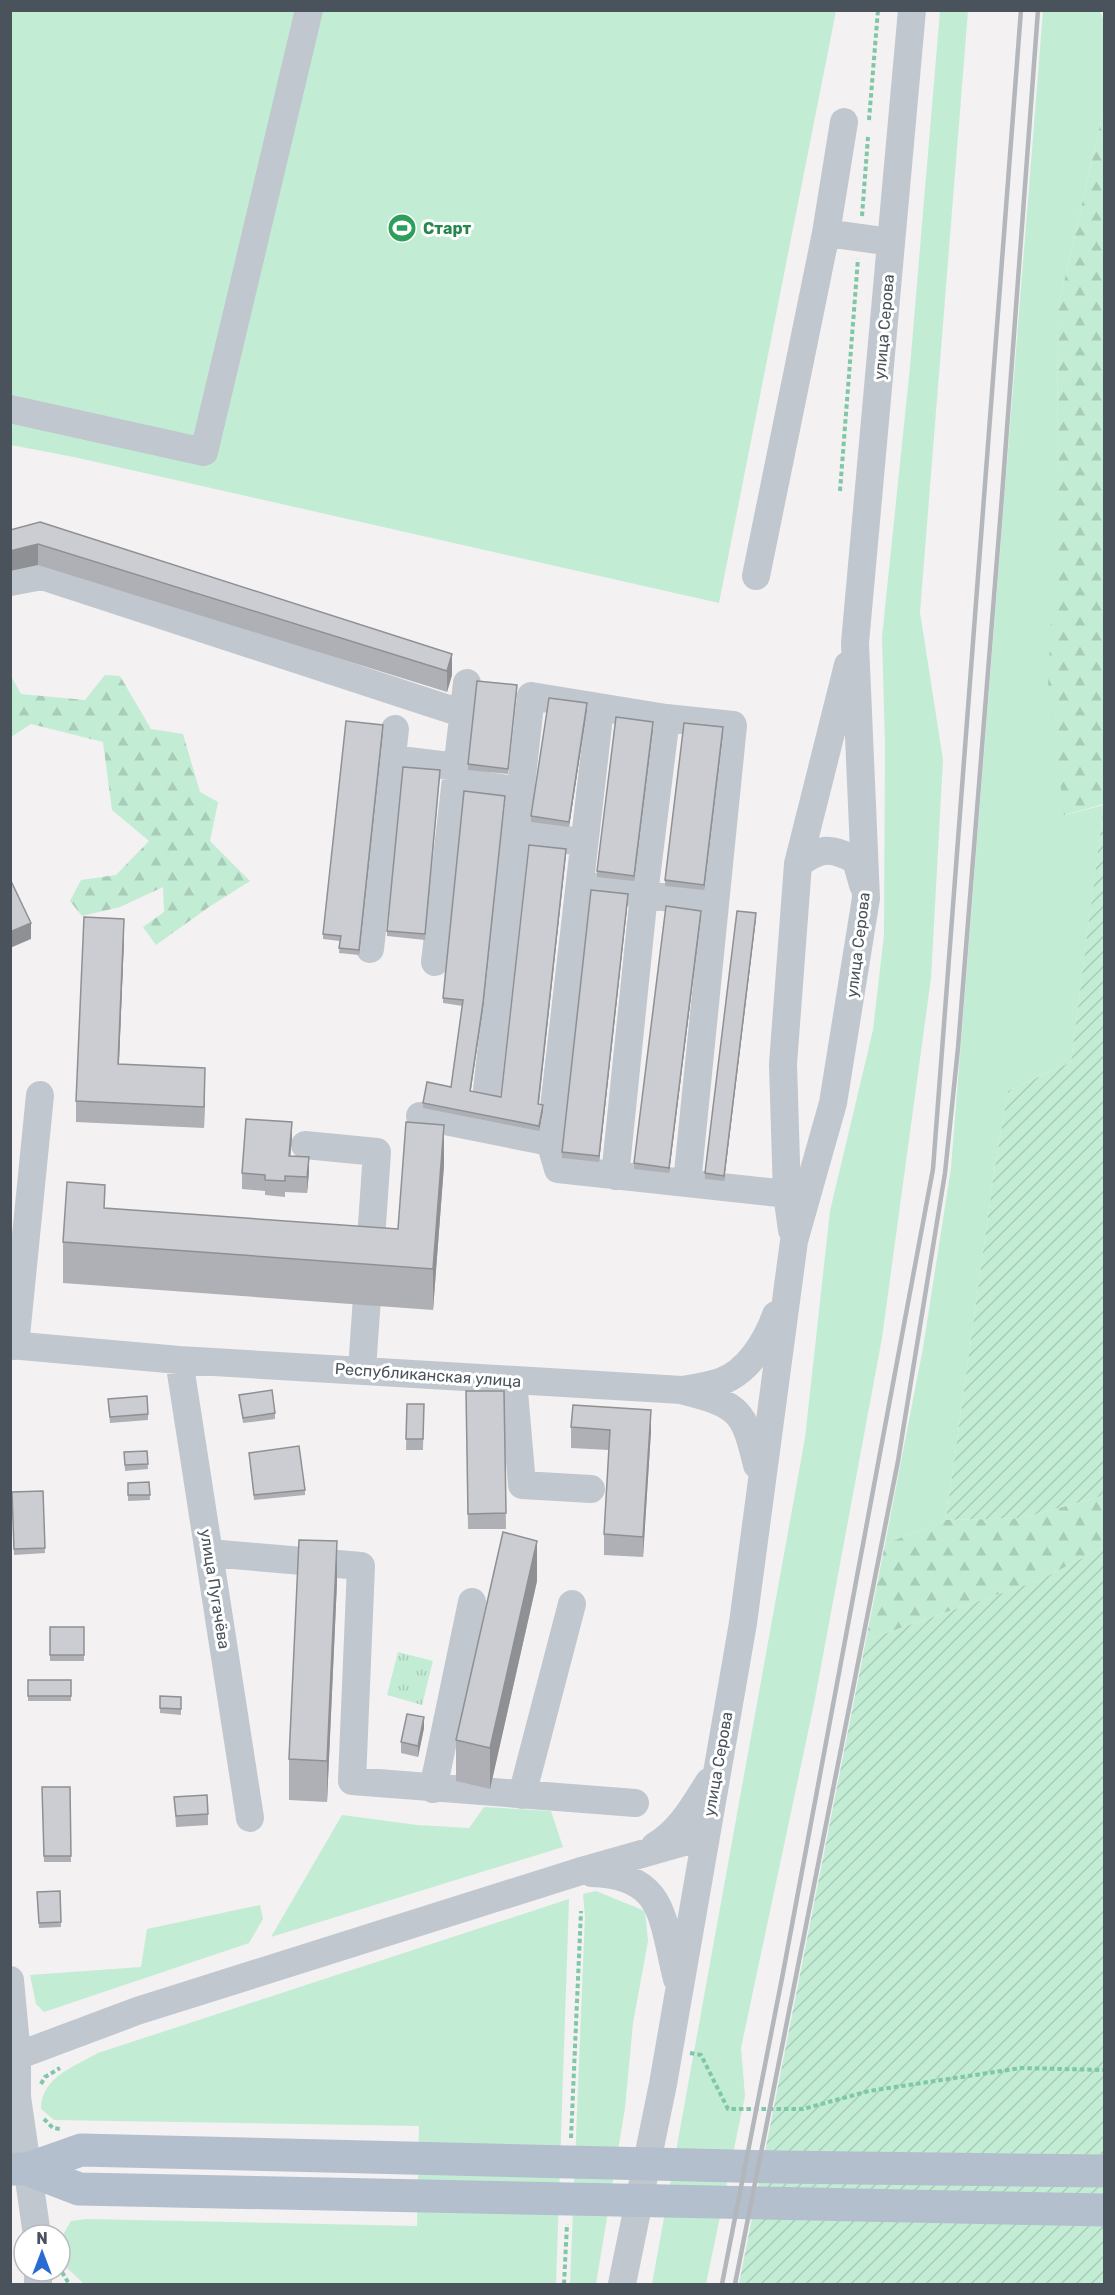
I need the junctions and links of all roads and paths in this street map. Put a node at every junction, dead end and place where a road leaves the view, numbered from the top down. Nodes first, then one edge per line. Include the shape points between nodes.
1 (309, 10) edge
2 (912, 10) edge
3 (844, 122) dead end
4 (826, 233) junction
5 (891, 242) junction
6 (10, 409) edge
7 (756, 576) dead end
8 (10, 582) edge
9 (855, 643) junction
10 (468, 683) dead end
11 (600, 708) junction
12 (464, 714) junction
13 (666, 718) junction
14 (395, 729) dead end
15 (391, 759) junction
16 (457, 774) junction
17 (521, 791) junction
18 (516, 831) junction
19 (584, 843) junction
20 (798, 864) junction
21 (580, 884) junction
22 (644, 894) junction
23 (866, 898) junction
24 (714, 905) junction
25 (370, 949) dead end
26 (435, 962) dead end
27 (487, 1090) dead end
28 (40, 1095) dead end
29 (420, 1116) dead end
30 (550, 1142) junction
31 (305, 1145) dead end
32 (615, 1176) junction
33 (687, 1183) junction
34 (787, 1194) junction
35 (794, 1240) junction
36 (788, 1282) junction
37 (13, 1346) edge
38 (179, 1360) junction
39 (362, 1370) junction
40 (513, 1380) junction
41 (682, 1390) junction
42 (772, 1401) junction
43 (762, 1483) junction
44 (591, 1489) dead end
45 (209, 1553) junction
46 (472, 1602) dead end
47 (572, 1604) dead end
48 (717, 1770) junction
49 (433, 1789) junction
50 (522, 1795) junction
51 (635, 1803) dead end
52 (250, 1818) dead end
53 (705, 1836) junction
54 (640, 1855) junction
55 (578, 1872) junction
56 (581, 1911) dead end
57 (10, 1980) edge
58 (679, 1988) junction
59 (669, 2050) junction
60 (17, 2056) junction
61 (1104, 2070) edge
62 (571, 2145) dead end
63 (19, 2169) edge
64 (1104, 2171) edge
65 (1104, 2210) edge
66 (567, 2214) dead end
67 (34, 2223) edge
68 (564, 2284) edge
69 (622, 2284) edge

1 - 6 street via 204,452
2 - 5 street, улица Серова
3 - 4 street
4 - 5 street
4 - 7 street
5 - 9 street, улица Серова
8 - 12 street via 42,576
9 - 20 street, улица Серова
9 - 23 street, улица Серова
10 - 12 street
11 - 13 street
11 - 17 street via 531,696
11 - 19 street
12 - 16 street
13 - 22 street
13 - 24 street via 733,724
14 - 15 street
15 - 16 street
15 - 25 street
16 - 17 street
16 - 26 street
17 - 18 street
18 - 19 street
18 - 27 street
19 - 21 street
20 - 23 street via 816,851 839,851 856,860
20 - 34 street, улица Серова via 783,1064
21 - 22 street
21 - 30 street
22 - 24 street
22 - 32 street
23 - 35 street, улица Серова via 833,1103
24 - 33 street
28 - 37 street
29 - 30 street
30 - 32 street via 558,1169
31 - 39 street via 377,1152 359,1244
32 - 33 street
33 - 34 street
34 - 35 street, улица Серова
35 - 36 street, улица Серова
36 - 41 street, Республиканская улица via 767,1339 744,1367 721,1382
36 - 42 street, улица Серова
37 - 38 street, Республиканская улица
38 - 39 street, Республиканская улица
38 - 45 street, улица Пугачёва
39 - 40 street, Республиканская улица
40 - 41 street, Республиканская улица
40 - 44 street via 522,1485
41 - 42 street
41 - 43 street via 716,1399 736,1410 748,1429
42 - 43 street, улица Серова
43 - 48 street, улица Серова
45 - 49 street via 360,1566 352,1781
45 - 52 street, улица Пугачёва
46 - 49 street
47 - 50 street
48 - 53 street, улица Серова
48 - 54 street via 684,1823
49 - 50 street
50 - 51 street
53 - 54 street
53 - 58 street, улица Серова
54 - 55 street
55 - 58 street via 613,1873 637,1881 649,1891 660,1915
55 - 60 street via 137,2011
56 - 62 path
57 - 60 street
58 - 59 street, улица Серова
59 - 61 path via 701,2055 728,2109 803,2109 869,2091 1021,2068
59 - 69 street, улица Серова
60 - 63 street
63 - 64 main road via 81,2150
63 - 65 main road via 79,2189
63 - 67 street
66 - 68 path

